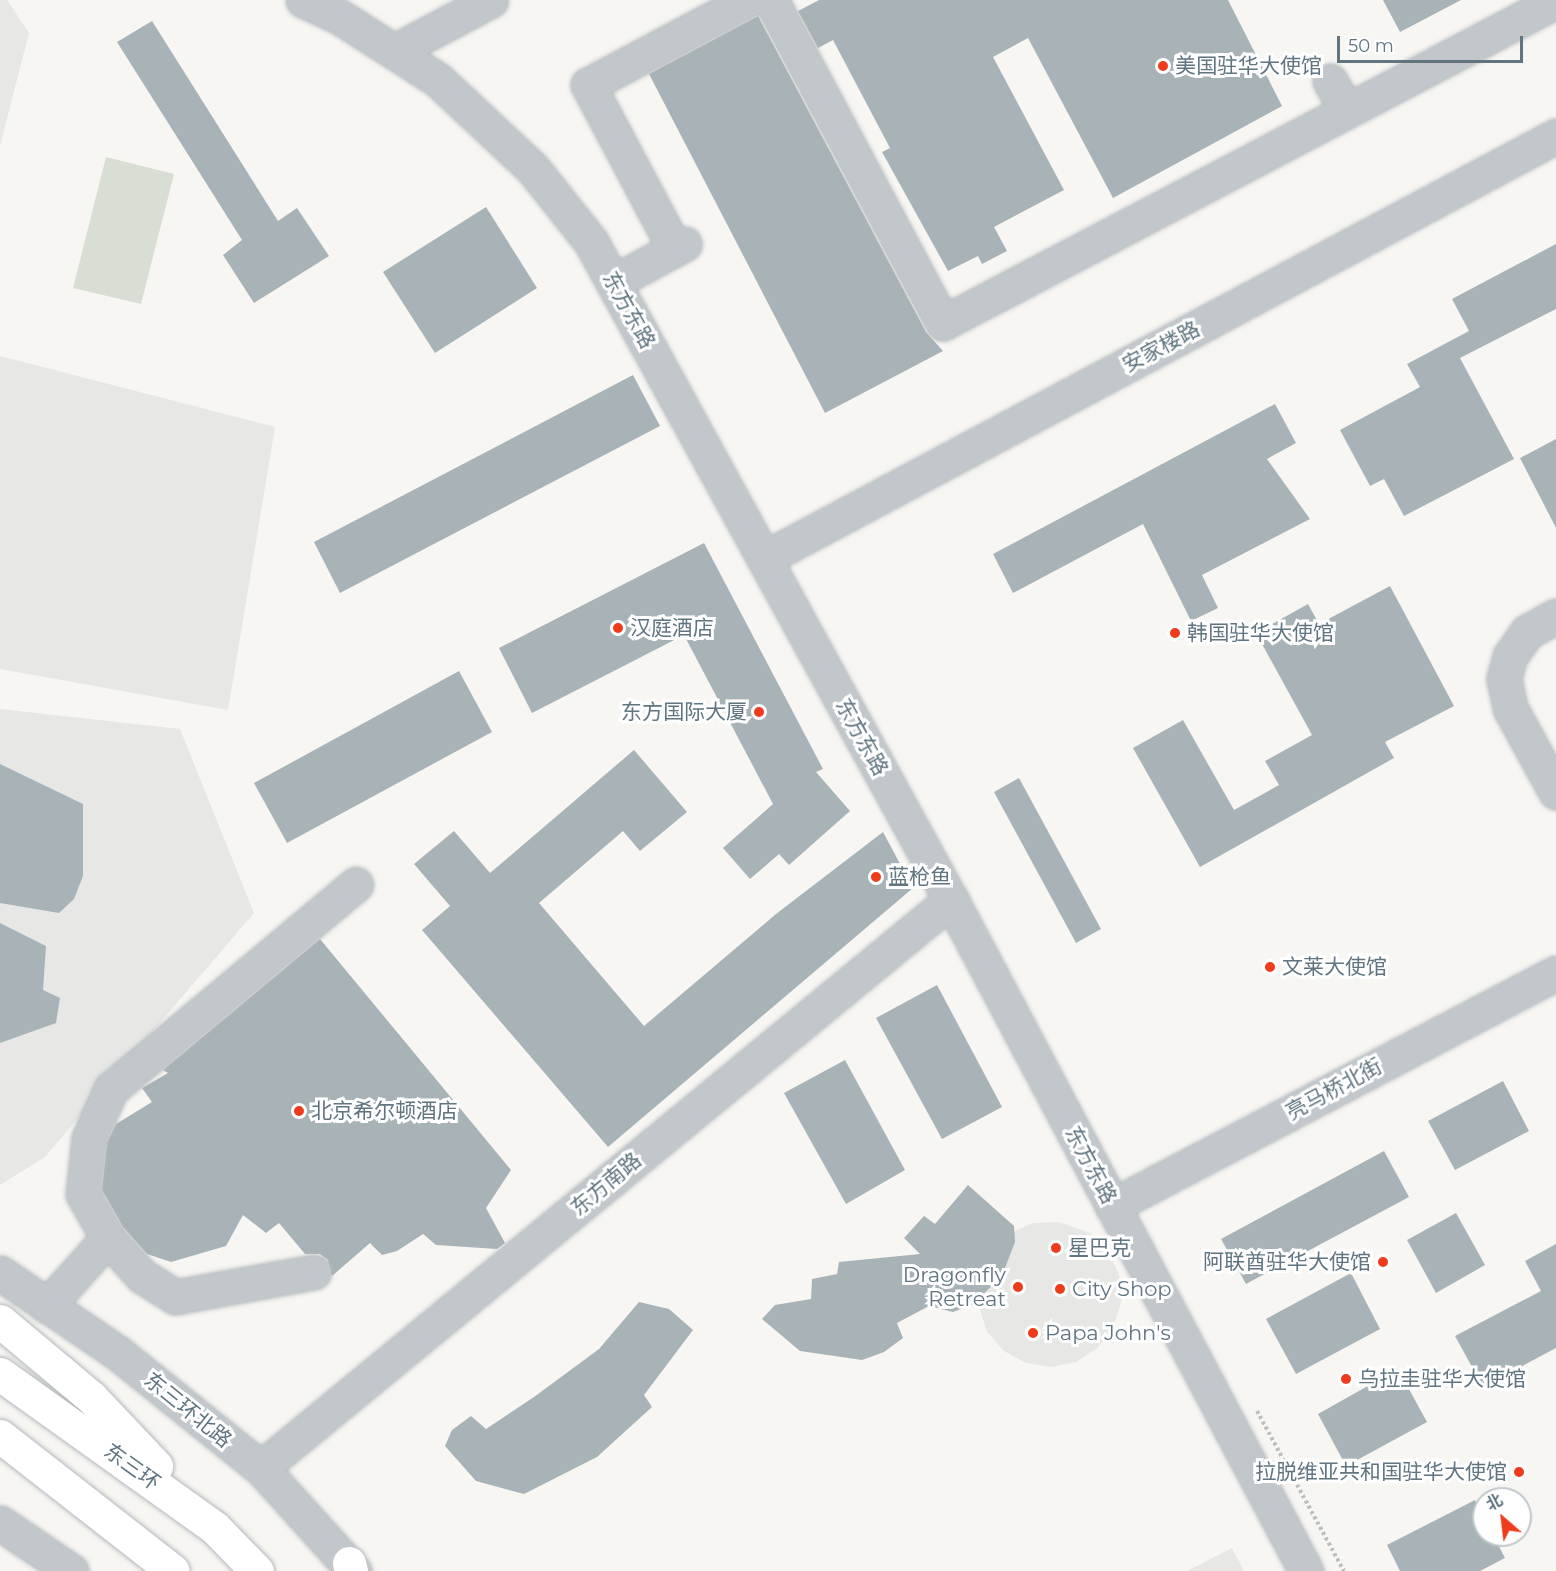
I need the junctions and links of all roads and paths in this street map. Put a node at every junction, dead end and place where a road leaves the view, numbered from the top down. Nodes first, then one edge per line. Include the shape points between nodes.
1 (303, 0) edge
2 (491, 0) edge
3 (748, 0) edge
4 (771, 0) edge
5 (1556, 1) edge
6 (397, 50) junction
7 (1330, 81) dead end
8 (1347, 111) junction
9 (1556, 136) edge
10 (614, 282) junction
11 (765, 558) junction
12 (1556, 616) edge
13 (1556, 792) edge
14 (356, 884) dead end
15 (951, 900) junction
16 (1556, 973) edge
17 (1112, 1206) junction
18 (108, 1238) junction
19 (314, 1272) dead end
20 (0, 1274) edge
21 (47, 1306) junction
22 (0, 1321) edge
23 (0, 1374) edge
24 (1253, 1405) dead end
25 (0, 1436) edge
26 (261, 1468) junction
27 (0, 1523) edge
28 (215, 1528) junction
29 (351, 1568) edge
30 (71, 1571) edge
31 (172, 1571) edge
32 (256, 1571) edge
33 (1306, 1571) edge
34 (1344, 1571) edge

1 - 6 street, 东方东路 via 340,16
2 - 6 street
3 - 10 street via 588,85 679,246
4 - 8 street via 943,323
5 - 8 street
6 - 10 street, 东方东路 via 438,80 533,169 564,205
7 - 8 street
9 - 11 street, 安家楼路
10 - 11 street, 东方东路
11 - 15 street, 东方东路
12 - 13 street via 1527,632 1510,656 1504,679 1510,708
14 - 18 street via 111,1089 89,1138 83,1194
15 - 17 street, 东方东路
15 - 26 street, 东方南路
16 - 17 street, 亮马桥北街
17 - 33 street, 东方东路
18 - 19 street via 142,1276 175,1297
18 - 21 street
20 - 21 street, 东三环北路
21 - 26 street, 东三环北路 via 119,1354
22 - 28 highway via 91,1397
23 - 28 highway, 东三环
24 - 34 path
25 - 31 highway
26 - 29 street, 东三环北路
27 - 30 street
28 - 32 highway, 东三环

